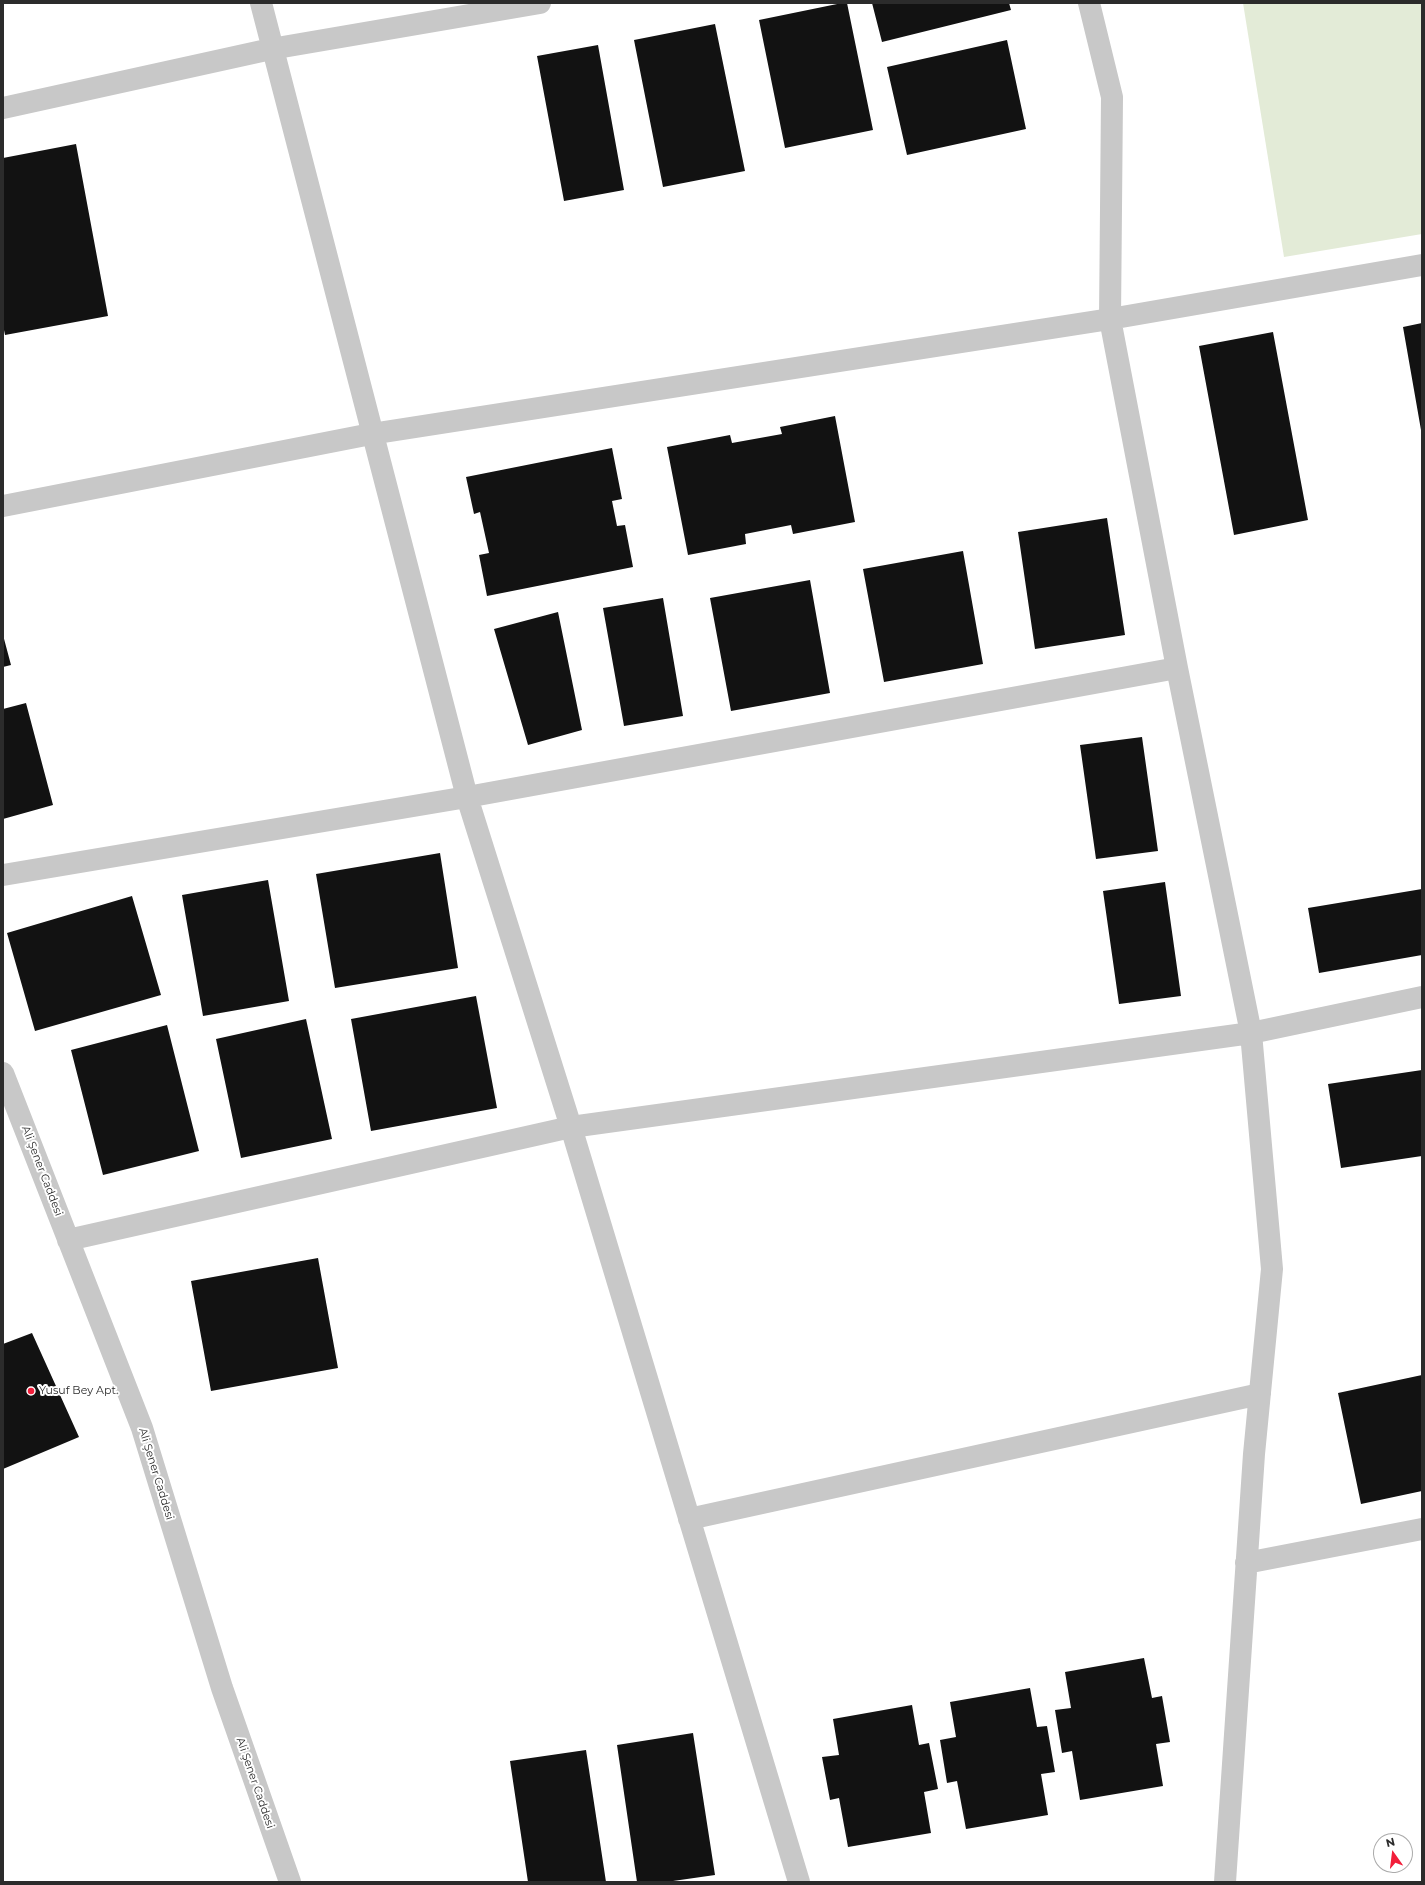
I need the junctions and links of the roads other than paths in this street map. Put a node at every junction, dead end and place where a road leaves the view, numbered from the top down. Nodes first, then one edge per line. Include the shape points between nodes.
1 (261, 3) edge
2 (540, 3) edge
3 (1089, 3) edge
4 (271, 49) junction
5 (3, 108) edge
6 (1422, 265) edge
7 (1110, 319) junction
8 (371, 434) junction
9 (3, 506) edge
10 (1177, 668) junction
11 (467, 797) junction
12 (3, 874) edge
13 (1422, 997) edge
14 (1251, 1033) junction
15 (3, 1073) edge
16 (571, 1127) junction
17 (68, 1240) junction
18 (1260, 1394) junction
19 (689, 1519) junction
20 (1422, 1529) edge
21 (1246, 1563) junction
22 (290, 1882) edge
23 (799, 1882) edge
24 (1225, 1882) edge

1 - 4 street
2 - 4 street
3 - 7 street via 1112,97
4 - 5 street
4 - 8 street
6 - 7 street
7 - 8 street
7 - 10 street
8 - 9 street
8 - 11 street
10 - 11 street
10 - 14 street
11 - 12 street
11 - 16 street
13 - 14 street
14 - 16 street
14 - 18 street via 1272,1269
15 - 17 street, Ali Şener Caddesi
16 - 17 street
16 - 19 street
17 - 22 street, Ali Şener Caddesi via 142,1428 222,1688
18 - 19 street
18 - 21 street
19 - 23 street
20 - 21 street
21 - 24 street

